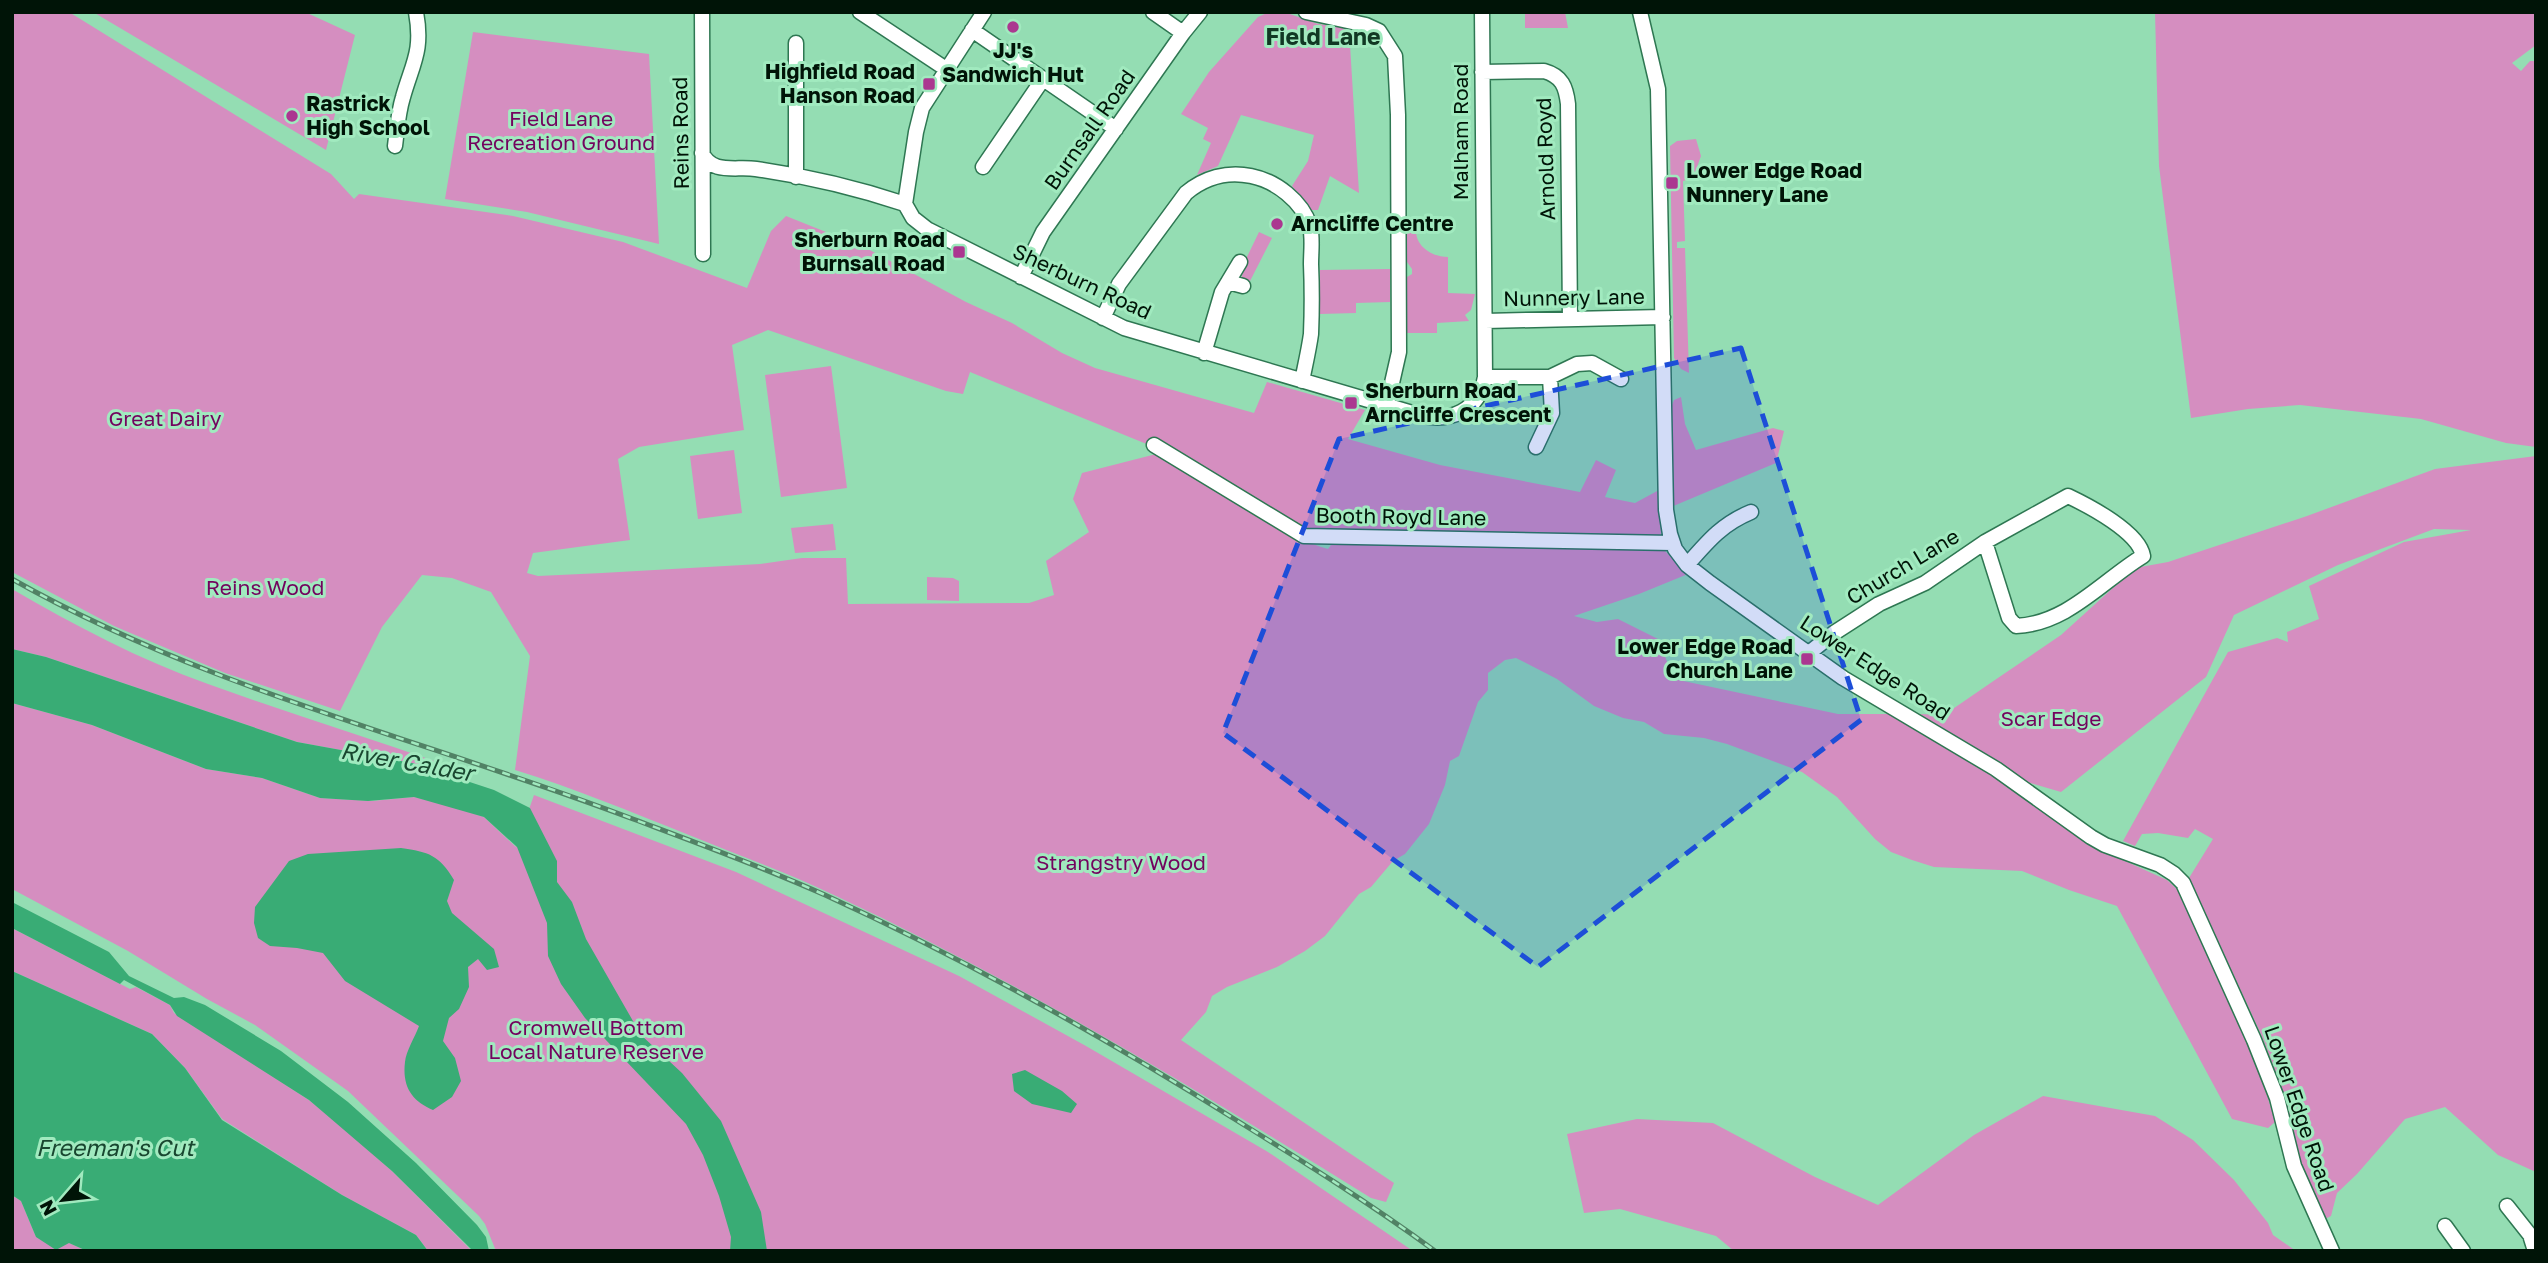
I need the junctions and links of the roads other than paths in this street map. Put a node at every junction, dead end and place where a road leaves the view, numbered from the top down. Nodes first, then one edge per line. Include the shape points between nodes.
1 (416, 12) edge
2 (702, 12) edge
3 (860, 12) edge
4 (984, 12) edge
5 (1153, 12) edge
6 (1200, 12) edge
7 (1306, 12) edge
8 (1482, 12) edge
9 (1640, 12) edge
10 (972, 30) junction
11 (1183, 33) junction
12 (796, 43) dead end
13 (946, 69) junction
14 (1482, 72) junction
15 (1043, 79) junction
16 (1116, 129) junction
17 (395, 146) dead end
18 (702, 153) junction
19 (983, 167) dead end
20 (796, 177) junction
21 (905, 204) junction
22 (703, 254) dead end
23 (1240, 262) dead end
24 (1021, 277) junction
25 (1228, 282) junction
26 (1243, 286) dead end
27 (1663, 317) junction
28 (1104, 318) junction
29 (1570, 319) junction
30 (1485, 321) junction
31 (1204, 353) junction
32 (1485, 377) junction
33 (1550, 377) junction
34 (1621, 379) dead end
35 (1301, 381) junction
36 (1387, 405) junction
37 (1154, 444) dead end
38 (1536, 447) dead end
39 (1751, 512) dead end
40 (1985, 542) junction
41 (1672, 543) junction
42 (1687, 565) junction
43 (1809, 653) junction
44 (2507, 1206) dead end
45 (2445, 1226) dead end
46 (2332, 1251) edge
47 (2463, 1251) edge
48 (2535, 1251) edge

1 - 17 street via 417,57 402,100
2 - 18 street, Reins Road
3 - 13 street
4 - 10 street
5 - 11 street
6 - 11 street, Burnsall Road
7 - 36 street via 1379,31 1395,57 1399,352
8 - 14 street, Malham Road
9 - 27 street, Lower Edge Road via 1658,89
10 - 13 street
10 - 15 street
11 - 16 street, Burnsall Road
12 - 20 street
13 - 21 street via 919,117
14 - 29 street, Arnold Royd via 1545,71 1564,86 1568,104
14 - 30 street, Malham Road
15 - 16 street
15 - 19 street
16 - 24 street, Burnsall Road via 1043,232
18 - 20 street, Sherburn Road via 715,167
18 - 22 street, Reins Road
20 - 21 street, Sherburn Road via 860,189
21 - 24 street, Sherburn Road via 927,229
23 - 25 street
24 - 28 street, Sherburn Road
25 - 26 street
25 - 31 street
27 - 29 street, Nunnery Lane
27 - 41 street, Lower Edge Road via 1666,510
28 - 31 street, Sherburn Road
28 - 35 street via 1119,284 1188,191 1213,178 1258,178 1290,196 1305,215 1311,233 1311,336
29 - 30 street, Nunnery Lane
30 - 32 street, Malham Road
31 - 35 street, Sherburn Road
32 - 33 street
32 - 36 street, Sherburn Road via 1475,402 1452,417 1430,418
33 - 34 street via 1577,364 1592,363
33 - 38 street via 1552,413
35 - 36 street, Sherburn Road
37 - 41 street, Booth Royd Lane via 1304,536
39 - 42 street via 1715,533
40 - 40 street, Church Lane via 2009,618 2016,626 2059,616 2143,556 2133,538 2068,496
40 - 43 street, Church Lane via 1925,583 1879,604
41 - 42 street, Lower Edge Road
42 - 43 street, Lower Edge Road
43 - 46 street, Lower Edge Road via 1996,769 2091,837 2178,877 2254,1040 2277,1098 2294,1166
44 - 48 street via 2530,1235
45 - 47 street

